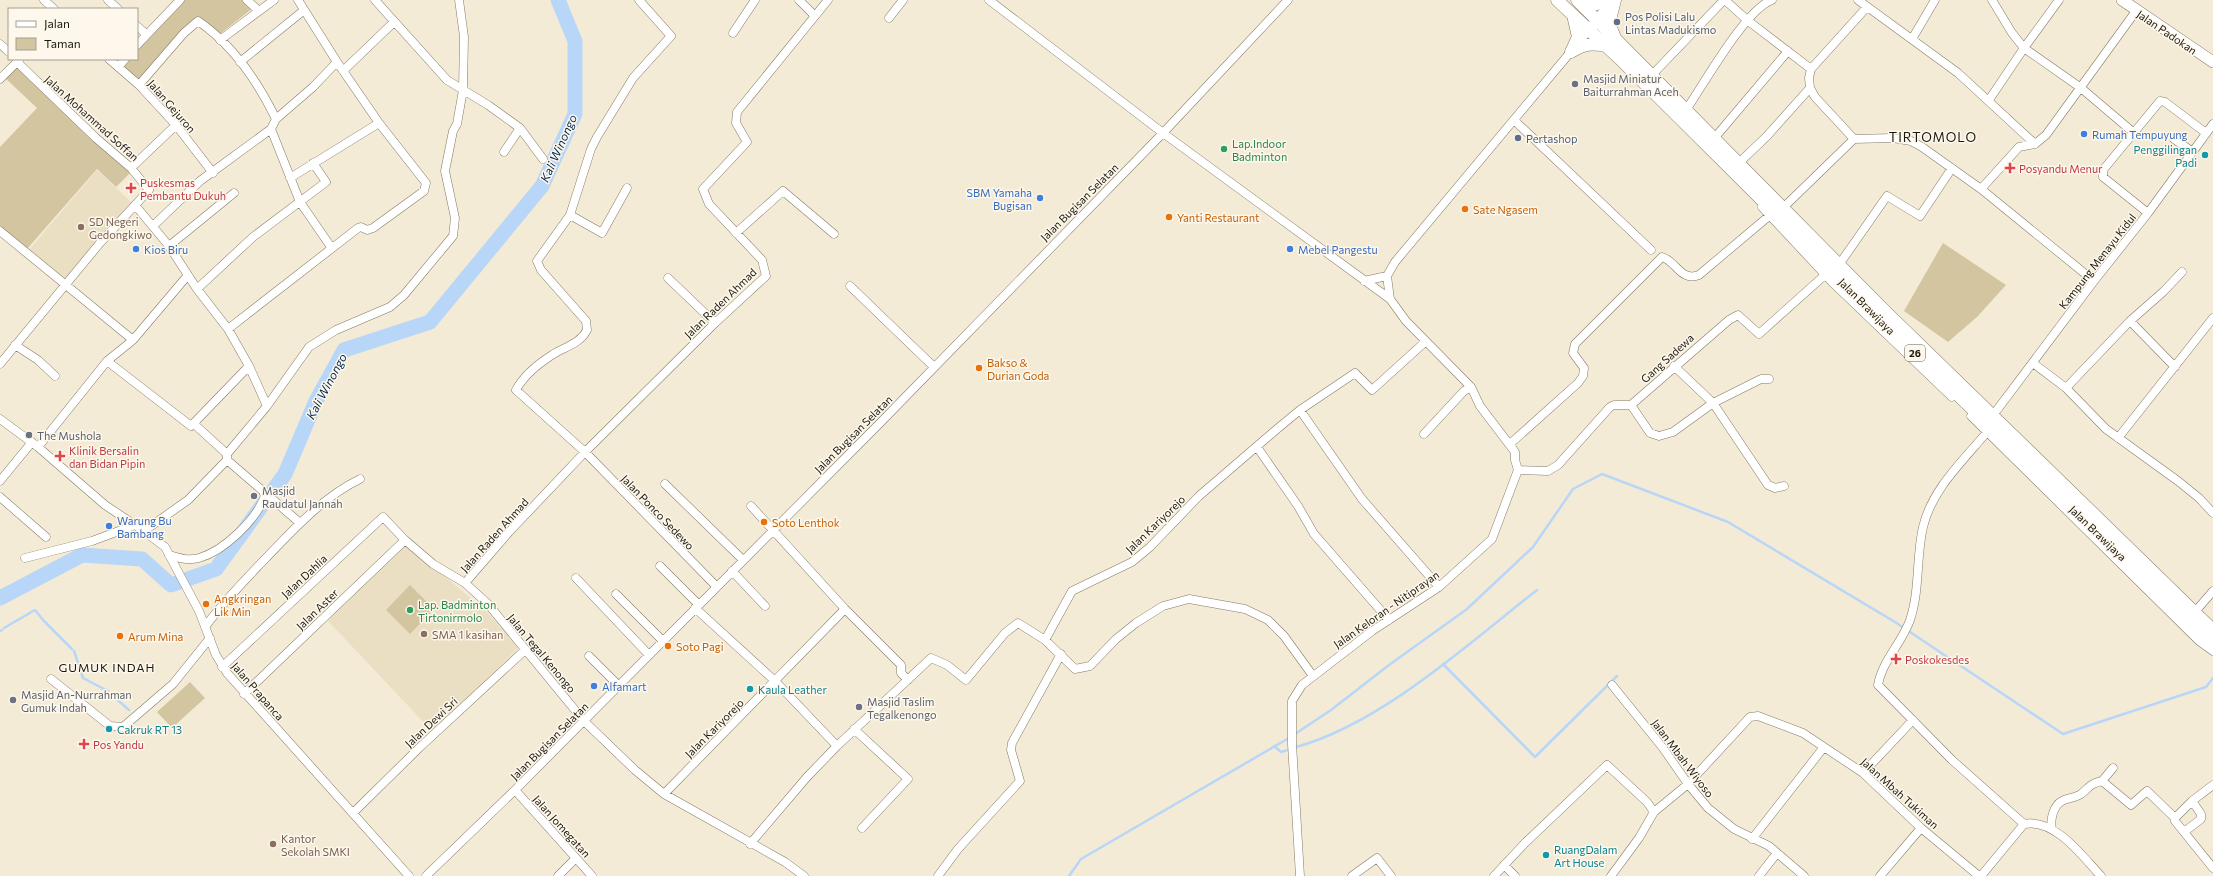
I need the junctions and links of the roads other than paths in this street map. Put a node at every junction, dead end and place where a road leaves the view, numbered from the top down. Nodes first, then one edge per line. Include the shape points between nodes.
1 (44, 0) edge
2 (180, 0) edge
3 (247, 0) edge
4 (274, 0) edge
5 (298, 0) edge
6 (375, 0) edge
7 (459, 0) edge
8 (639, 0) edge
9 (755, 0) edge
10 (799, 0) edge
11 (828, 0) edge
12 (903, 0) edge
13 (989, 0) edge
14 (1288, 0) edge
15 (1557, 0) edge
16 (1610, 0) edge
17 (1615, 0) edge
18 (1724, 0) edge
19 (1772, 0) edge
20 (1858, 0) edge
21 (1935, 0) edge
22 (1992, 0) edge
23 (2060, 0) edge
24 (2122, 0) edge
25 (1578, 1) edge
26 (1867, 7) junction
27 (53, 8) edge
28 (259, 11) junction
29 (303, 11) junction
30 (2136, 11) junction
31 (1573, 15) junction
32 (815, 16) junction
33 (889, 18) dead end
34 (1597, 20) junction
35 (1747, 20) junction
36 (394, 22) junction
37 (138, 27) edge
38 (1589, 30) junction
39 (734, 33) dead end
40 (146, 34) junction
41 (1614, 37) junction
42 (1912, 39) junction
43 (220, 40) junction
44 (0, 44) edge
45 (138, 44) edge
46 (1606, 46) junction
47 (2024, 48) junction
48 (8, 51) edge
49 (1788, 51) junction
50 (1571, 52) junction
51 (18, 60) edge
52 (110, 60) edge
53 (124, 60) edge
54 (240, 62) junction
55 (336, 62) junction
56 (2213, 62) edge
57 (118, 67) junction
58 (1811, 69) junction
59 (343, 71) junction
60 (1652, 74) junction
61 (0, 79) edge
62 (139, 85) junction
63 (460, 88) junction
64 (1810, 88) junction
65 (2081, 88) junction
66 (1673, 97) junction
67 (1989, 100) junction
68 (1688, 107) junction
69 (276, 119) junction
70 (1514, 121) junction
71 (379, 123) junction
72 (2213, 124) edge
73 (176, 125) junction
74 (520, 128) junction
75 (271, 129) junction
76 (1163, 133) junction
77 (2134, 133) junction
78 (2206, 133) junction
79 (1717, 135) junction
80 (1854, 138) junction
81 (2174, 139) dead end
82 (2035, 144) junction
83 (504, 152) dead end
84 (2193, 152) junction
85 (543, 160) dead end
86 (1742, 160) junction
87 (313, 164) junction
88 (131, 168) junction
89 (1952, 168) junction
90 (213, 173) junction
91 (290, 178) junction
92 (627, 188) dead end
93 (1750, 189) junction
94 (1981, 189) junction
95 (234, 193) dead end
96 (300, 202) junction
97 (135, 204) junction
98 (1787, 204) junction
99 (2148, 213) junction
100 (570, 214) junction
101 (1769, 216) junction
102 (153, 226) junction
103 (0, 231) edge
104 (736, 233) junction
105 (834, 234) dead end
106 (169, 246) junction
107 (332, 247) junction
108 (1651, 250) dead end
109 (1843, 259) junction
110 (2182, 272) dead end
111 (1826, 274) junction
112 (188, 275) junction
113 (1387, 276) junction
114 (668, 278) dead end
115 (1364, 281) junction
116 (2094, 281) junction
117 (66, 284) junction
118 (850, 286) dead end
119 (198, 289) junction
120 (1390, 299) junction
121 (2213, 318) edge
122 (2130, 321) junction
123 (715, 323) junction
124 (228, 329) junction
125 (133, 340) junction
126 (1425, 342) junction
127 (15, 345) junction
128 (2, 358) edge
129 (107, 361) junction
130 (2033, 363) junction
131 (249, 366) junction
132 (1674, 366) junction
133 (934, 367) junction
134 (2175, 367) junction
135 (55, 376) dead end
136 (1769, 379) dead end
137 (1471, 387) junction
138 (2066, 388) junction
139 (1712, 403) junction
140 (1631, 405) junction
141 (267, 406) junction
142 (1300, 410) junction
143 (1997, 410) junction
144 (0, 418) edge
145 (194, 424) junction
146 (2013, 431) junction
147 (1987, 432) junction
148 (1424, 434) dead end
149 (2118, 438) junction
150 (1511, 443) junction
151 (35, 445) junction
152 (1257, 447) junction
153 (585, 452) junction
154 (227, 457) junction
155 (1518, 470) junction
156 (360, 479) dead end
157 (0, 481) edge
158 (665, 484) dead end
159 (1784, 486) dead end
160 (265, 492) junction
161 (0, 496) edge
162 (751, 506) dead end
163 (2213, 513) edge
164 (383, 517) joint
165 (300, 523) junction
166 (135, 525) junction
167 (774, 530) junction
168 (144, 531) junction
169 (46, 537) dead end
170 (405, 540) junction
171 (169, 555) junction
172 (25, 558) dead end
173 (743, 560) junction
174 (660, 566) dead end
175 (732, 571) junction
176 (576, 578) dead end
177 (465, 583) junction
178 (716, 586) junction
179 (1439, 587) junction
180 (2213, 591) edge
181 (616, 594) dead end
182 (696, 606) junction
183 (765, 606) dead end
184 (845, 609) junction
185 (2196, 610) junction
186 (1389, 620) junction
187 (2213, 622) edge
188 (205, 627) junction
189 (2213, 630) edge
190 (210, 638) junction
191 (1045, 640) junction
192 (663, 641) junction
193 (2213, 643) edge
194 (525, 650) junction
195 (2213, 651) edge
196 (1061, 654) junction
197 (649, 655) junction
198 (589, 656) dead end
199 (222, 667) junction
200 (1314, 676) junction
201 (51, 679) dead end
202 (908, 680) junction
203 (775, 681) junction
204 (1612, 685) dead end
205 (619, 686) junction
206 (244, 694) junction
207 (1913, 720) junction
208 (584, 721) junction
209 (854, 728) junction
210 (836, 746) junction
211 (1824, 747) junction
212 (2113, 768) dead end
213 (1863, 773) junction
214 (2102, 781) junction
215 (1688, 784) junction
216 (2213, 785) edge
217 (515, 790) junction
218 (664, 794) junction
219 (2192, 801) junction
220 (1654, 812) junction
221 (353, 813) junction
222 (2175, 818) junction
223 (2024, 824) junction
224 (862, 828) dead end
225 (1921, 828) junction
226 (2052, 829) junction
227 (2184, 832) junction
228 (1752, 840) junction
229 (750, 844) junction
230 (1778, 853) junction
231 (576, 858) junction
232 (1504, 865) junction
233 (2213, 868) edge
234 (409, 876) edge
235 (426, 876) edge
236 (558, 876) edge
237 (592, 876) edge
238 (804, 876) edge
239 (938, 876) edge
240 (1300, 876) edge
241 (1352, 876) edge
242 (1391, 876) edge
243 (1494, 876) edge
244 (1515, 876) edge
245 (1611, 876) edge
246 (1759, 876) edge
247 (1804, 876) edge
248 (1880, 876) edge
249 (1980, 876) edge
250 (2101, 876) edge

1 - 27 street
2 - 40 street
3 - 28 street
4 - 28 street
5 - 29 street
6 - 36 street
7 - 63 street via 464,37
8 - 100 street via 672,36 633,78 597,137
9 - 39 street
10 - 32 street
11 - 32 street, Jalan Raden Ahmad
12 - 33 street
13 - 76 street
14 - 76 street, Jalan Bugisan Selatan
15 - 31 highway, Jalan Brawijaya / 26
16 - 25 highway via 1590,6
17 - 34 main road
17 - 41 highway via 1609,24
18 - 35 street
18 - 60 street
19 - 35 street via 1766,2
20 - 26 street
21 - 42 street
22 - 47 street
23 - 47 street
24 - 30 main road, Jalan Padokan
25 - 34 highway, Jalan Brawijaya / 26
26 - 42 street
26 - 58 street
28 - 43 street
29 - 54 street
29 - 55 street
30 - 56 main road, Jalan Padokan
30 - 65 street
31 - 38 highway, Jalan Brawijaya / 26
31 - 50 highway via 1578,37
32 - 104 street, Jalan Raden Ahmad via 737,112 736,123 746,142 704,188 708,204
34 - 38 main road
34 - 41 highway, Jalan Brawijaya / 26
35 - 49 street
35 - 68 street
36 - 59 street
36 - 63 street via 447,80
37 - 40 street
38 - 46 highway, Jalan Brawijaya / 26
38 - 50 street
40 - 45 street
41 - 60 highway, Jalan Brawijaya / 26
42 - 67 street
43 - 54 street
43 - 62 street via 197,21
44 - 48 street
46 - 50 highway via 1593,43
46 - 93 highway, Jalan Brawijaya / 26
47 - 65 street
47 - 67 street
49 - 58 street
49 - 79 street
50 - 70 street
51 - 61 street
51 - 88 street, Jalan Mohammad Soffan via 96,138
52 - 57 street, Jalan Gejuron
53 - 57 street
54 - 69 street via 260,86
55 - 59 street
55 - 69 street via 313,87
57 - 62 street, Jalan Gejuron
58 - 64 street
59 - 71 street
60 - 66 highway, Jalan Brawijaya / 26
62 - 73 street, Jalan Gejuron
63 - 74 street
63 - 141 street via 457,124 453,131 445,171 456,221 450,240 404,295 390,307 336,330 309,346
64 - 80 street
64 - 86 street
65 - 77 street
65 - 82 street via 2046,135
66 - 68 highway
66 - 146 highway, Jalan Brawijaya / 26 via 1883,309
67 - 82 street
68 - 79 highway
69 - 75 street
70 - 108 street
70 - 113 street via 1395,262
71 - 87 street
71 - 107 street via 426,183 426,189 373,228 358,228
72 - 78 street, Kampung Menayu Kidul
73 - 88 street
73 - 90 street, Jalan Gejuron
74 - 83 street
74 - 85 street
75 - 90 street
75 - 91 street
76 - 115 street
76 - 133 street, Jalan Bugisan Selatan
77 - 78 street via 2162,101
77 - 99 street via 2102,174
78 - 84 street, Kampung Menayu Kidul
79 - 86 highway
80 - 89 street via 1893,138 1911,141
80 - 98 street
81 - 84 street
82 - 94 street via 2019,147
84 - 99 street, Kampung Menayu Kidul
86 - 98 highway
87 - 91 street
87 - 96 street via 326,182
88 - 97 street, Jalan Mohammad Soffan via 149,190
89 - 94 street
89 - 109 street via 1920,216 1887,196
90 - 102 street via 200,181
91 - 96 street
92 - 100 street via 602,233
93 - 101 street
93 - 193 highway, Jalan Brawijaya / 26 via 1968,406
94 - 116 street
95 - 106 street
96 - 107 street
96 - 119 street via 253,237
97 - 102 street
97 - 117 street
98 - 109 highway
99 - 116 street, Kampung Menayu Kidul
100 - 153 street, Jalan Ponco Sedewo via 537,263 586,321 586,330 574,343 553,354 525,377 516,390
101 - 111 street
101 - 150 street via 1699,275 1692,278 1685,276 1662,258 1575,344 1573,353 1584,368 1583,376 1578,383
102 - 106 street
103 - 117 street
104 - 105 street via 783,190
104 - 123 street, Jalan Raden Ahmad via 762,260 766,276
106 - 112 street
107 - 124 street
109 - 143 highway
110 - 122 street
111 - 132 street, Gang Sadewa via 1759,334 1738,315
111 - 147 street
112 - 119 street
112 - 125 street
113 - 115 street
113 - 120 street
114 - 123 street
115 - 120 street
116 - 130 street, Kampung Menayu Kidul
117 - 125 street
117 - 127 street
118 - 133 street
119 - 124 street
120 - 126 street
121 - 134 street
122 - 134 street
122 - 138 street
123 - 153 street, Jalan Raden Ahmad
124 - 131 street
125 - 129 street
126 - 137 street
126 - 142 street, Jalan Kariyorejo via 1372,390 1355,373
127 - 128 street
127 - 135 street via 38,360
129 - 145 street via 188,425
129 - 151 street
130 - 138 street
130 - 143 street, Kampung Menayu Kidul
131 - 141 street
131 - 145 street
132 - 139 street
132 - 140 street, Gang Sadewa
133 - 167 street, Jalan Bugisan Selatan
134 - 149 street
136 - 139 street via 1761,379
137 - 148 street via 1464,391
137 - 150 street via 1480,406
138 - 149 street
139 - 140 street via 1673,432 1659,436 1650,434
139 - 159 street via 1768,485 1775,488
140 - 155 street via 1610,407 1558,465 1548,471
141 - 154 street
142 - 152 street, Jalan Kariyorejo
142 - 179 street via 1362,499
143 - 146 highway
144 - 151 street, Jalan Prapanca
145 - 154 street
146 - 185 highway
147 - 195 street
147 - 207 street via 1937,492 1923,527 1910,620 1900,644 1880,674 1878,685
149 - 163 street via 2178,481
150 - 155 street
151 - 157 street
151 - 166 street, Jalan Prapanca via 93,495
152 - 186 street via 1314,534
152 - 191 street, Jalan Kariyorejo via 1199,496 1132,562 1072,591
153 - 177 street, Jalan Raden Ahmad via 509,532
153 - 178 street, Jalan Ponco Sedewo
154 - 160 street
154 - 168 street via 188,500
155 - 179 street, Jalan Keloran - Nitiprayan via 1492,539
156 - 165 street via 334,495
158 - 173 street
160 - 165 street
160 - 171 street via 261,504 229,542 199,558 184,560
161 - 169 street
162 - 167 street
164 - 170 street, Jalan Tegal Kenongo
164 - 199 street, Jalan Dahlia
165 - 188 street via 226,599
166 - 168 street, Jalan Prapanca
166 - 172 street via 92,542
167 - 173 street, Jalan Bugisan Selatan
167 - 184 street
168 - 171 street, Jalan Prapanca
170 - 177 street, Jalan Tegal Kenongo via 433,564
170 - 206 street, Jalan Aster
171 - 188 street, Jalan Prapanca
173 - 175 street, Jalan Bugisan Selatan
174 - 182 street
175 - 178 street, Jalan Bugisan Selatan
175 - 183 street
176 - 197 street
177 - 194 street, Jalan Tegal Kenongo via 488,604
178 - 182 street, Jalan Bugisan Selatan
179 - 186 street, Jalan Keloran - Nitiprayan
180 - 185 street
181 - 192 street
182 - 192 street, Jalan Bugisan Selatan
182 - 203 street
184 - 202 street via 901,665 901,673
184 - 203 street, Jalan Kariyorejo
185 - 187 highway
185 - 189 highway
186 - 200 street, Jalan Keloran - Nitiprayan
188 - 190 street, Jalan Prapanca
190 - 199 street, Jalan Prapanca
190 - 201 street via 173,684 123,727 110,726
191 - 196 street
191 - 202 street via 1018,623 1005,633 966,680 947,665 931,658
192 - 197 street, Jalan Bugisan Selatan
194 - 208 street, Jalan Tegal Kenongo
194 - 221 street, Jalan Dewi Sri
196 - 200 street via 1075,669 1090,666 1136,623 1163,606 1189,600 1245,609 1268,620 1284,636
196 - 239 street via 1012,743 1011,750 1020,782 958,849
197 - 205 street, Jalan Bugisan Selatan
198 - 205 street
199 - 206 street, Jalan Prapanca
200 - 240 street, Jalan Keloran - Nitiprayan via 1294,694 1292,701
202 - 209 street
203 - 210 street
203 - 218 street, Jalan Kariyorejo
204 - 215 street, Jalan Mbah Wiyoso via 1663,748
205 - 208 street, Jalan Bugisan Selatan
206 - 221 street, Jalan Prapanca
207 - 213 street
207 - 223 street via 1952,760
208 - 217 street, Jalan Bugisan Selatan
208 - 218 street
209 - 210 street
209 - 224 street via 908,779
210 - 229 street
211 - 213 street, Jalan Mbah Tukiman
211 - 215 street, Jalan Mbah Tukiman via 1803,733 1758,716 1750,718
211 - 228 street
212 - 214 street
213 - 225 street, Jalan Mbah Tukiman
214 - 222 street via 2131,806 2148,791
214 - 226 street via 2093,783 2081,793 2061,801 2053,812
215 - 220 street
215 - 228 street, Jalan Mbah Wiyoso via 1721,820
216 - 219 street
217 - 231 street, Jalan Jomegatan
217 - 235 street, Jalan Bugisan Selatan
218 - 229 street
219 - 222 street
219 - 227 street via 2201,814 2201,819
220 - 232 street via 1607,764
220 - 245 street via 1636,843
221 - 234 street, Jalan Prapanca
222 - 227 street
223 - 226 street via 2033,822
223 - 249 street
225 - 248 street
225 - 249 street, Jalan Mbah Tukiman
226 - 250 street
227 - 233 street
228 - 230 street, Jalan Mbah Wiyoso via 1769,846
229 - 238 street via 785,862
230 - 246 street
230 - 247 street, Jalan Mbah Wiyoso
231 - 236 street
231 - 237 street, Jalan Jomegatan
232 - 243 street
232 - 244 street
241 - 242 street via 1377,858

